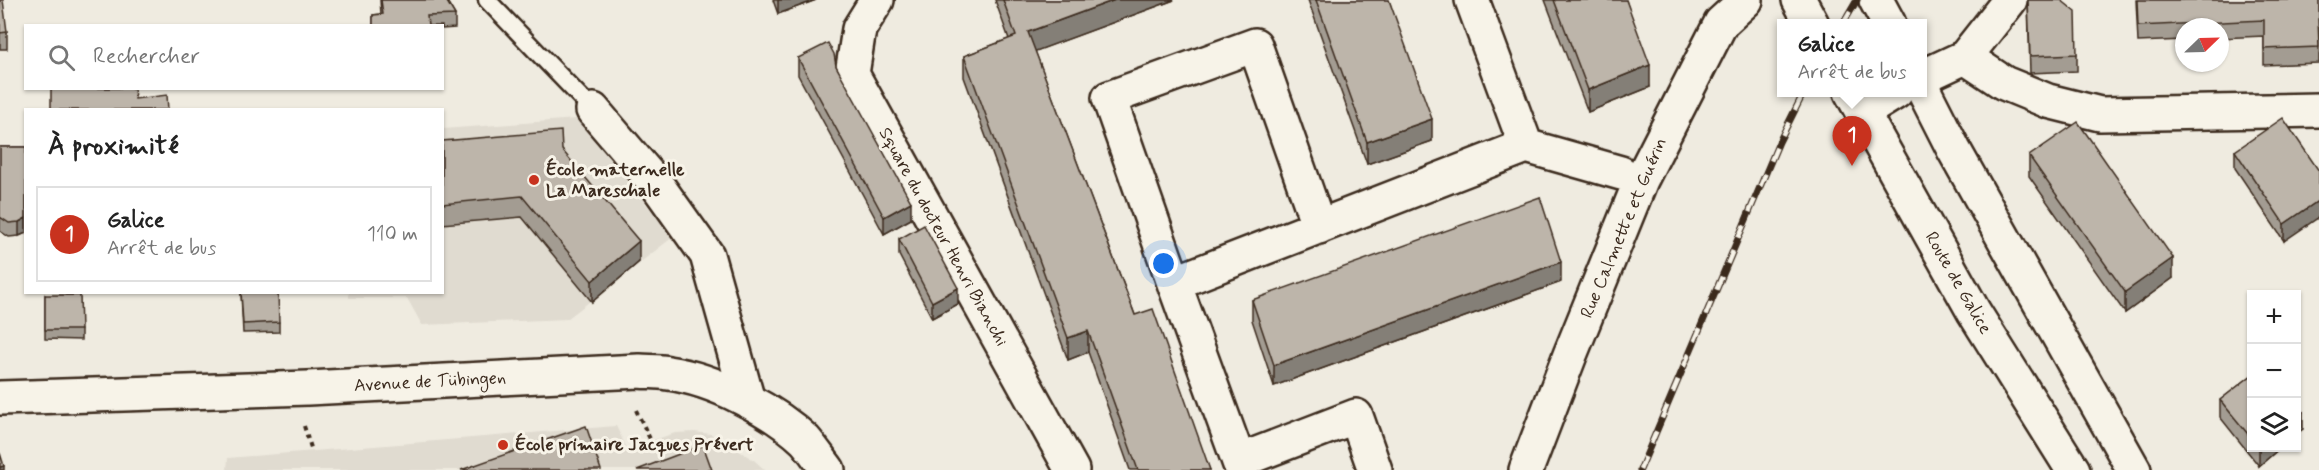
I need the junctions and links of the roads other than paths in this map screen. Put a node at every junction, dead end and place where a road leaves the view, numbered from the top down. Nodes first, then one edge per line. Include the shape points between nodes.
1 (488, 0) edge
2 (877, 0) edge
3 (1472, 0) edge
4 (1746, 0) edge
5 (1799, 0) edge
6 (1861, 0) edge
7 (1876, 0) edge
8 (2010, 0) edge
9 (1809, 19) edge
10 (1878, 19) edge
11 (1886, 19) edge
12 (1965, 57) junction
13 (1927, 75) edge
14 (1927, 95) edge
15 (1880, 97) edge
16 (1857, 103) edge
17 (593, 110) joint
18 (2319, 110) edge
19 (1526, 146) junction
20 (1631, 177) junction
21 (1319, 227) junction
22 (1174, 283) junction
23 (0, 398) edge
24 (748, 401) junction
25 (1240, 465) edge
26 (828, 470) edge
27 (1072, 470) edge
28 (1375, 470) edge
29 (1526, 470) edge
30 (2073, 470) edge
31 (2134, 470) edge

1 - 17 lane
2 - 27 street, Square du docteur Henri Bianchi via 859,28 852,74
3 - 19 street
4 - 20 street, Rue Calmette et Guérin via 1721,23
5 - 9 street
6 - 10 street
7 - 11 street
8 - 12 street
12 - 13 street
12 - 18 street via 2004,83 2048,101 2100,114
14 - 31 street
15 - 16 street
16 - 30 street, Route de Galice via 1974,312
17 - 24 street via 657,185 707,255
19 - 20 street
19 - 21 street
20 - 29 street, Rue Calmette et Guérin
21 - 22 street
21 - 22 street via 1255,45 1109,98
22 - 25 street
23 - 24 street, Avenue de Tübingen via 308,388 639,371 668,373 701,382
24 - 26 street, Avenue de Tübingen via 805,441
25 - 28 street via 1356,416

